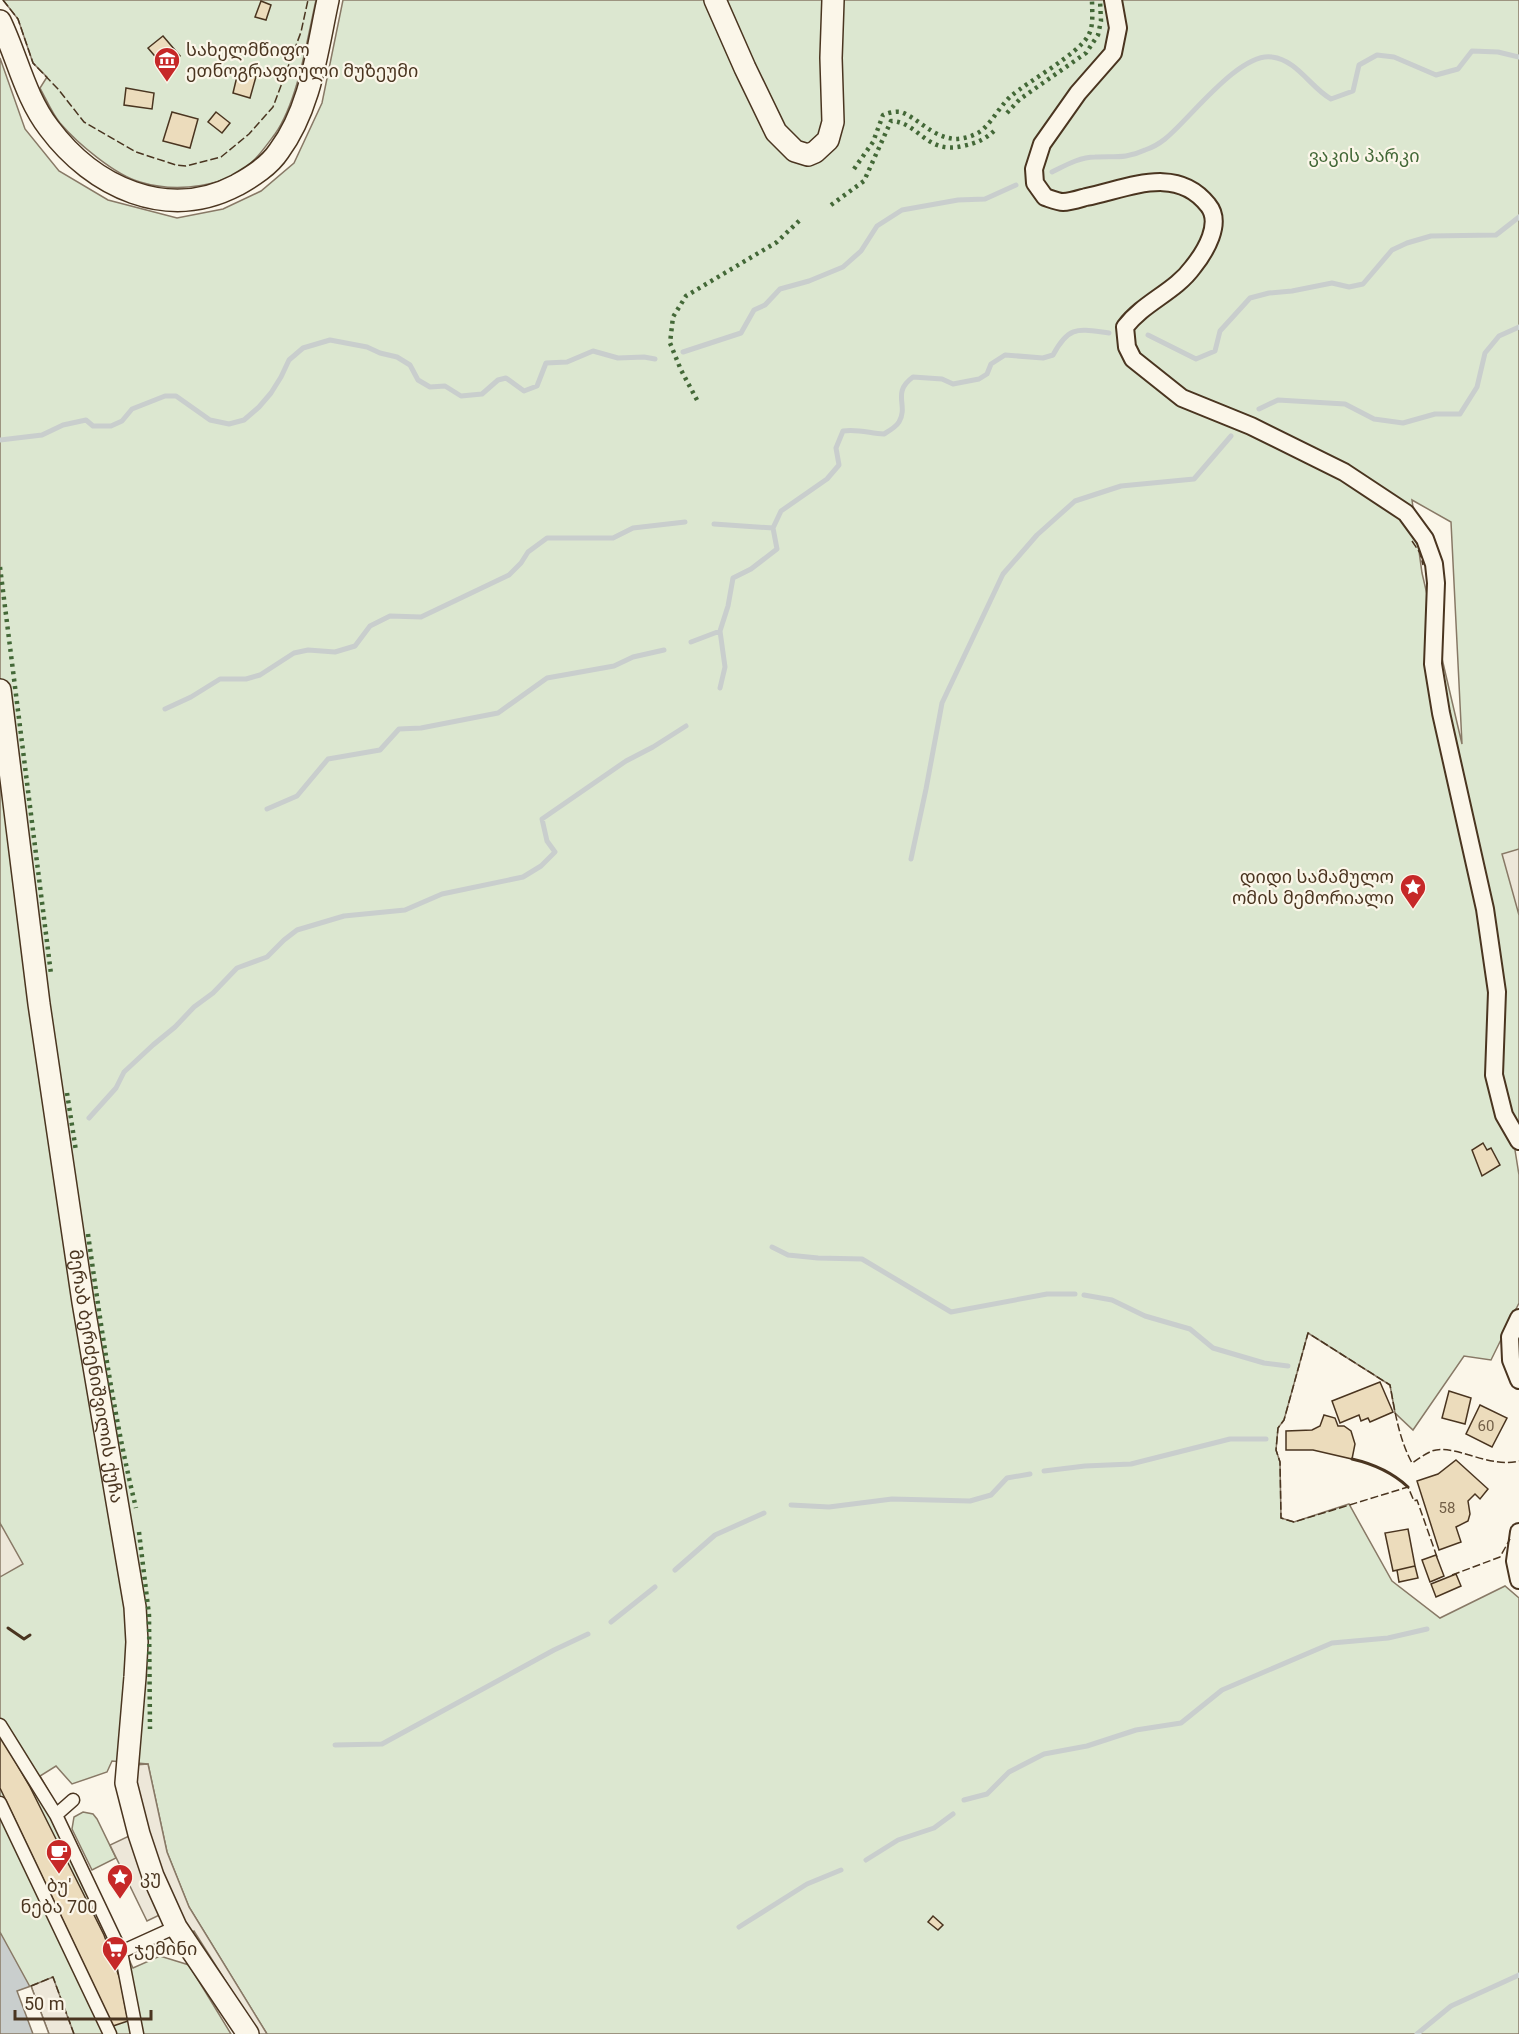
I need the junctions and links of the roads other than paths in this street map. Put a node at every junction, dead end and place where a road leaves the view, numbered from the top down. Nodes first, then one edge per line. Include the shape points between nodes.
1 (328, 0) edge
2 (715, 0) edge
3 (833, 0) edge
4 (1113, 0) edge
5 (0, 21) edge
6 (0, 690) edge
7 (1519, 1142) edge
8 (1519, 1318) edge
9 (1519, 1380) edge
10 (1519, 1532) edge
11 (1519, 1580) edge
12 (0, 1725) edge
13 (73, 1800) dead end
14 (0, 1803) edge
15 (56, 1815) junction
16 (176, 1927) junction
17 (121, 1952) junction
18 (111, 2034) edge
19 (137, 2034) edge
20 (249, 2034) edge

1 - 5 street via 302,108 279,152 264,168 228,189 186,200 143,196 118,187 72,155 48,128 32,100
2 - 3 street via 776,132 795,151 808,154 828,140 833,122
4 - 7 street via 1118,28 1113,52 1042,144 1034,169 1035,183 1046,197 1063,202 1142,183 1170,182 1200,194 1212,209 1213,228 1207,246 1179,282 1134,314 1125,327 1133,359 1182,398 1251,426 1344,472 1406,513 1425,539 1436,583 1433,664 1485,909 1497,992 1494,1075 1504,1115
6 - 16 street, მერაბ ბერძენიშვილის ქუჩა via 45,1050 135,1607 137,1642 126,1783 153,1876
8 - 9 street via 1510,1337 1511,1360
10 - 11 street via 1515,1561
12 - 15 street
13 - 15 street
14 - 18 street
15 - 17 street
16 - 17 street
16 - 20 street, მერაბ ბერძენიშვილის ქუჩა
17 - 19 street

